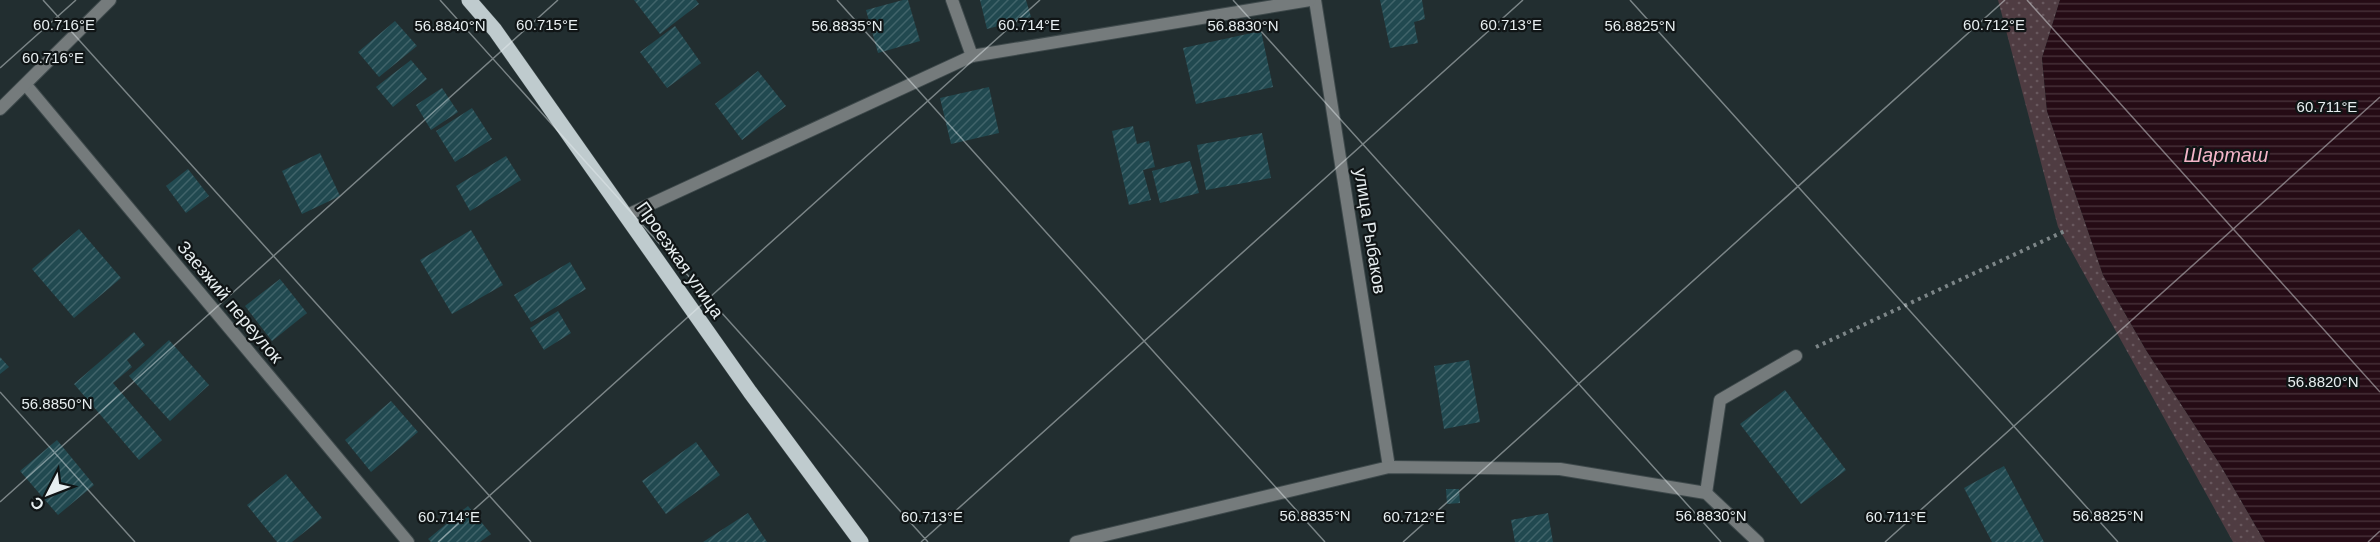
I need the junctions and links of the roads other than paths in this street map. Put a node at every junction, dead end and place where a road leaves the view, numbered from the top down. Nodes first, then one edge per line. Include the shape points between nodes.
1 (110, 0) edge
2 (469, 0) edge
3 (952, 0) edge
4 (1310, 0) edge
5 (1315, 0) edge
6 (972, 56) junction
7 (26, 85) junction
8 (0, 109) edge
9 (625, 216) junction
10 (1796, 356) road end
11 (1389, 467) junction
12 (1706, 493) junction
13 (408, 542) edge
14 (861, 542) edge
15 (1076, 542) edge
16 (1758, 542) edge

1 - 7 street
2 - 9 main road, Проезжая улица via 495,30
3 - 6 street
4 - 6 street
5 - 11 street, улица Рыбаков
6 - 9 street
7 - 8 street
7 - 13 street, Заезжий переулок
9 - 14 main road, Проезжая улица
10 - 12 street via 1720,400
11 - 12 street via 1560,469
11 - 15 street
12 - 16 street

